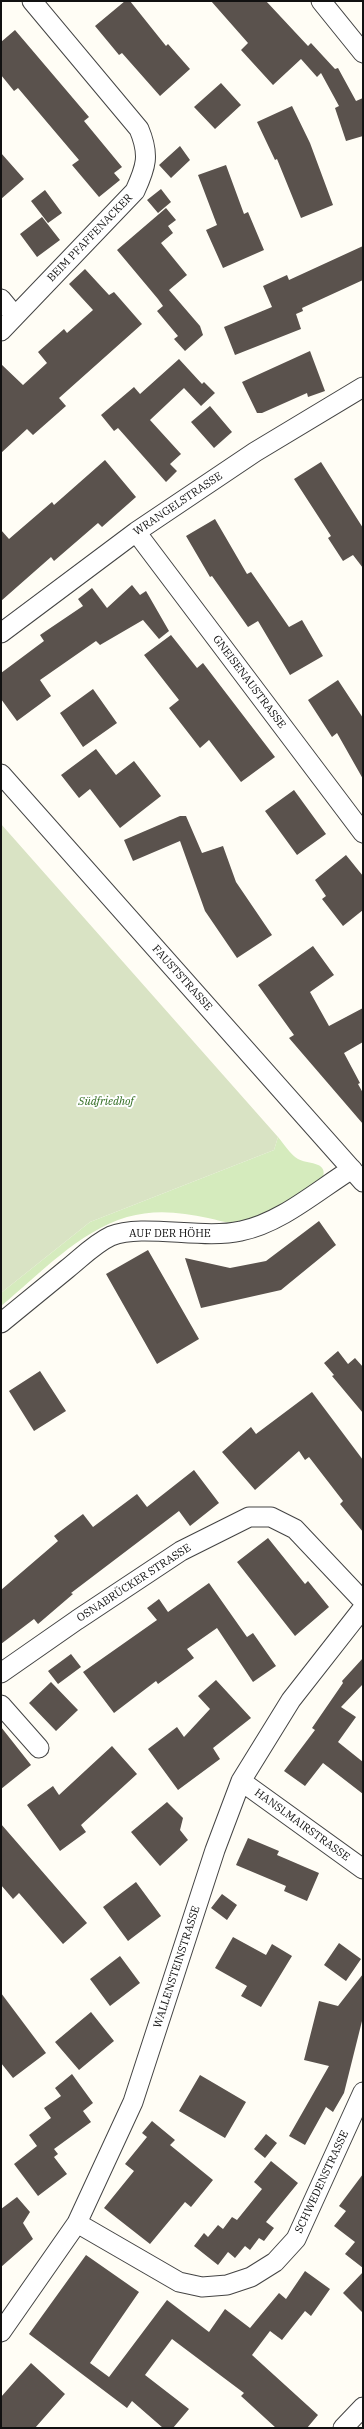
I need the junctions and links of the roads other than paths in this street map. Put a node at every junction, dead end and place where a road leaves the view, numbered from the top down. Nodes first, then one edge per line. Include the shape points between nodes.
1 (32, 1) edge
2 (321, 1) edge
3 (363, 53) edge
4 (1, 299) edge
5 (15, 316) junction
6 (1, 331) edge
7 (363, 386) edge
8 (136, 532) junction
9 (1, 633) edge
10 (1, 774) edge
11 (363, 833) edge
12 (357, 1175) edge
13 (1, 1323) edge
14 (363, 1601) edge
15 (363, 1608) edge
16 (1, 1673) edge
17 (1, 1705) edge
18 (39, 1748) dead end
19 (241, 1781) junction
20 (363, 1869) edge
21 (363, 2092) edge
22 (77, 2223) junction
23 (1, 2332) edge
24 (363, 2407) edge
25 (343, 2428) edge

1 - 5 street, BEIM PFAFFENACKER via 139,129 146,145 145,168 135,191
2 - 3 street
4 - 5 street
5 - 6 street, BEIM PFAFFENACKER
7 - 8 street, WRANGELSTRASSE via 255,452
8 - 9 street, WRANGELSTRASSE
8 - 11 street, GNEISENAUSTRASSE
10 - 12 street, FAUSTSTRASSE
12 - 13 street, AUF DER HÖHE via 264,1223 241,1231 198,1235 151,1232 112,1236 93,1247
14 - 16 street, OSNABRÜCKER STRASSE via 295,1529 271,1517 249,1518 181,1551
15 - 19 street, WALLENSTEINSTRASSE via 291,1700
17 - 18 street
19 - 20 street, HANSLMAIRSTRASSE
19 - 22 street, WALLENSTEINSTRASSE via 215,1850 133,2102
21 - 22 street, SCHWEDENSTRASSE via 296,2240 275,2262 251,2277 209,2286 179,2282
22 - 23 street, WALLENSTEINSTRASSE
24 - 25 street

